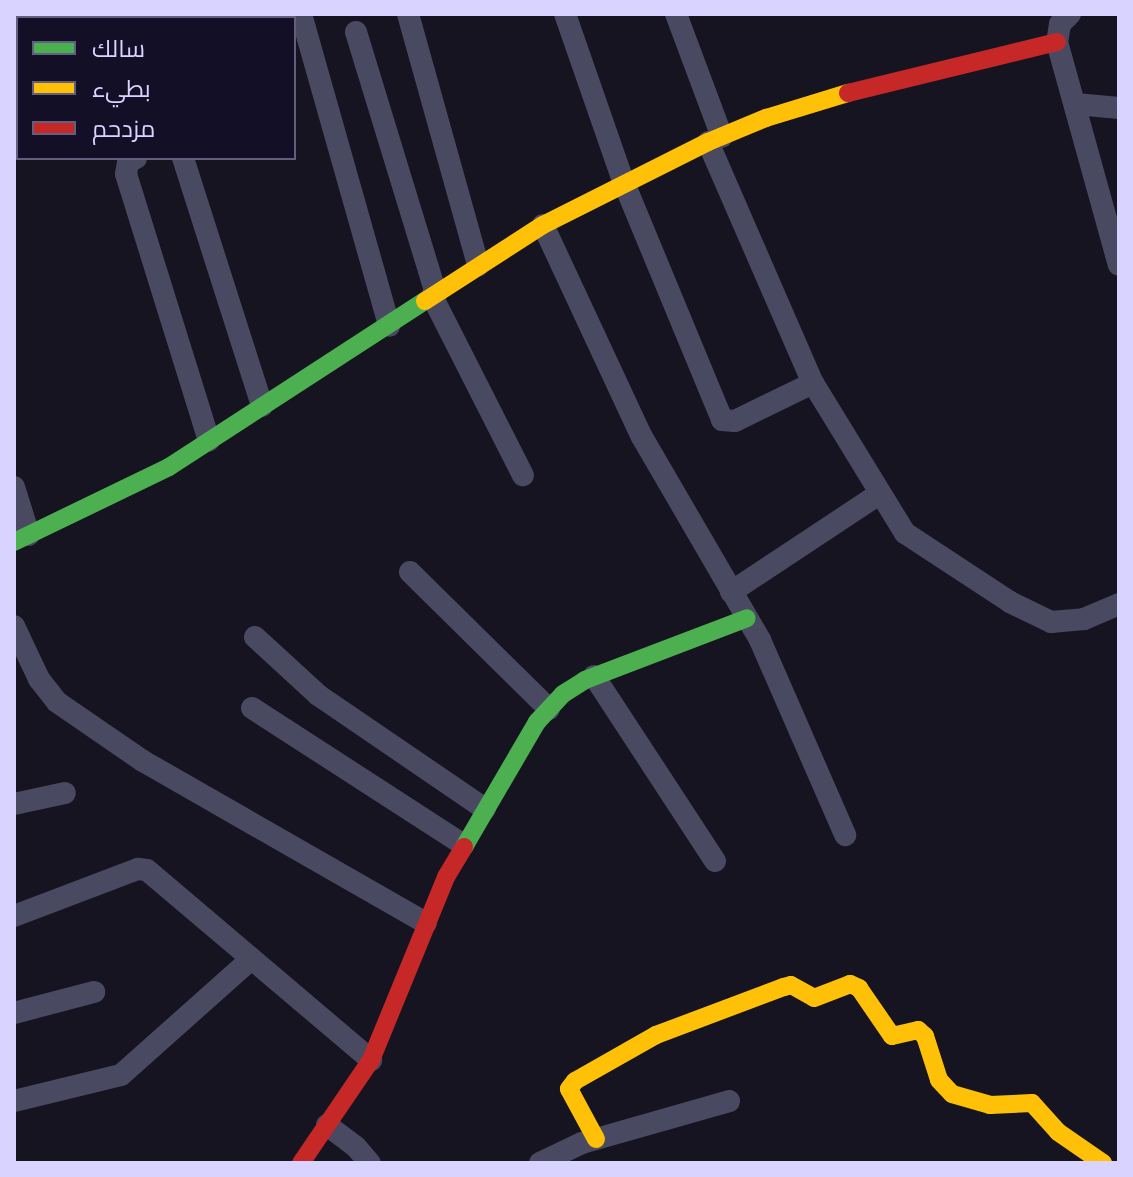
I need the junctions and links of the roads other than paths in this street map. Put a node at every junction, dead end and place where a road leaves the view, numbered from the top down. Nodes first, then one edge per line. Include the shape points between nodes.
1 (301, 14) edge
2 (408, 14) edge
3 (565, 14) edge
4 (676, 14) edge
5 (1070, 14) edge
6 (356, 32) dead end
7 (1057, 42) junction
8 (1076, 104) junction
9 (1119, 108) edge
10 (715, 140) junction
11 (132, 160) edge
12 (184, 160) edge
13 (624, 183) junction
14 (543, 225) junction
15 (478, 265) junction
16 (1119, 265) edge
17 (434, 295) junction
18 (389, 326) junction
19 (813, 383) junction
20 (262, 406) junction
21 (209, 440) junction
22 (523, 475) dead end
23 (14, 487) edge
24 (879, 494) junction
25 (22, 539) edge
26 (410, 572) dead end
27 (731, 592) junction
28 (1119, 604) edge
29 (747, 618) junction
30 (14, 626) edge
31 (255, 637) dead end
32 (594, 676) junction
33 (252, 708) dead end
34 (549, 709) junction
35 (65, 793) dead end
36 (14, 804) edge
37 (485, 809) junction
38 (845, 835) dead end
39 (464, 845) junction
40 (715, 861) dead end
41 (14, 916) edge
42 (426, 923) junction
43 (250, 960) junction
44 (94, 992) dead end
45 (14, 1013) edge
46 (371, 1060) junction
47 (14, 1101) edge
48 (729, 1101) dead end
49 (327, 1125) junction
50 (596, 1139) junction
51 (301, 1163) edge
52 (370, 1163) edge
53 (540, 1163) edge
54 (1103, 1163) edge

1 - 18 street
2 - 15 street
3 - 13 street
4 - 10 street
5 - 7 street via 1060,24
6 - 17 street
7 - 8 street
7 - 10 street via 891,80 766,118
8 - 9 street
8 - 16 street
10 - 13 street
10 - 19 street
11 - 21 street via 126,174
12 - 20 street
13 - 14 street
13 - 19 street via 722,420 735,421
14 - 15 street
14 - 27 street via 642,437
15 - 17 street
17 - 18 street
17 - 22 street
18 - 20 street
19 - 24 street
20 - 21 street
21 - 25 street via 123,492
23 - 25 street
24 - 27 street
24 - 28 street via 905,533 1036,616 1071,623
26 - 34 street
27 - 29 street
29 - 32 street
29 - 38 street
30 - 42 street via 39,679 57,702 143,761
31 - 37 street via 318,695
32 - 34 street
32 - 40 street
33 - 39 street
34 - 37 street
35 - 36 street
37 - 39 street
39 - 42 street
41 - 43 street via 142,868 184,898
42 - 46 street
43 - 46 street
43 - 47 street via 121,1075
44 - 45 street
46 - 49 street
48 - 50 street
49 - 51 street
49 - 52 street
50 - 53 street
50 - 54 street via 569,1089 575,1081 656,1035 717,1011 791,985 814,998 850,984 859,988 892,1036 913,1030 925,1036 939,1080 952,1094 990,1105 1032,1103 1058,1132

